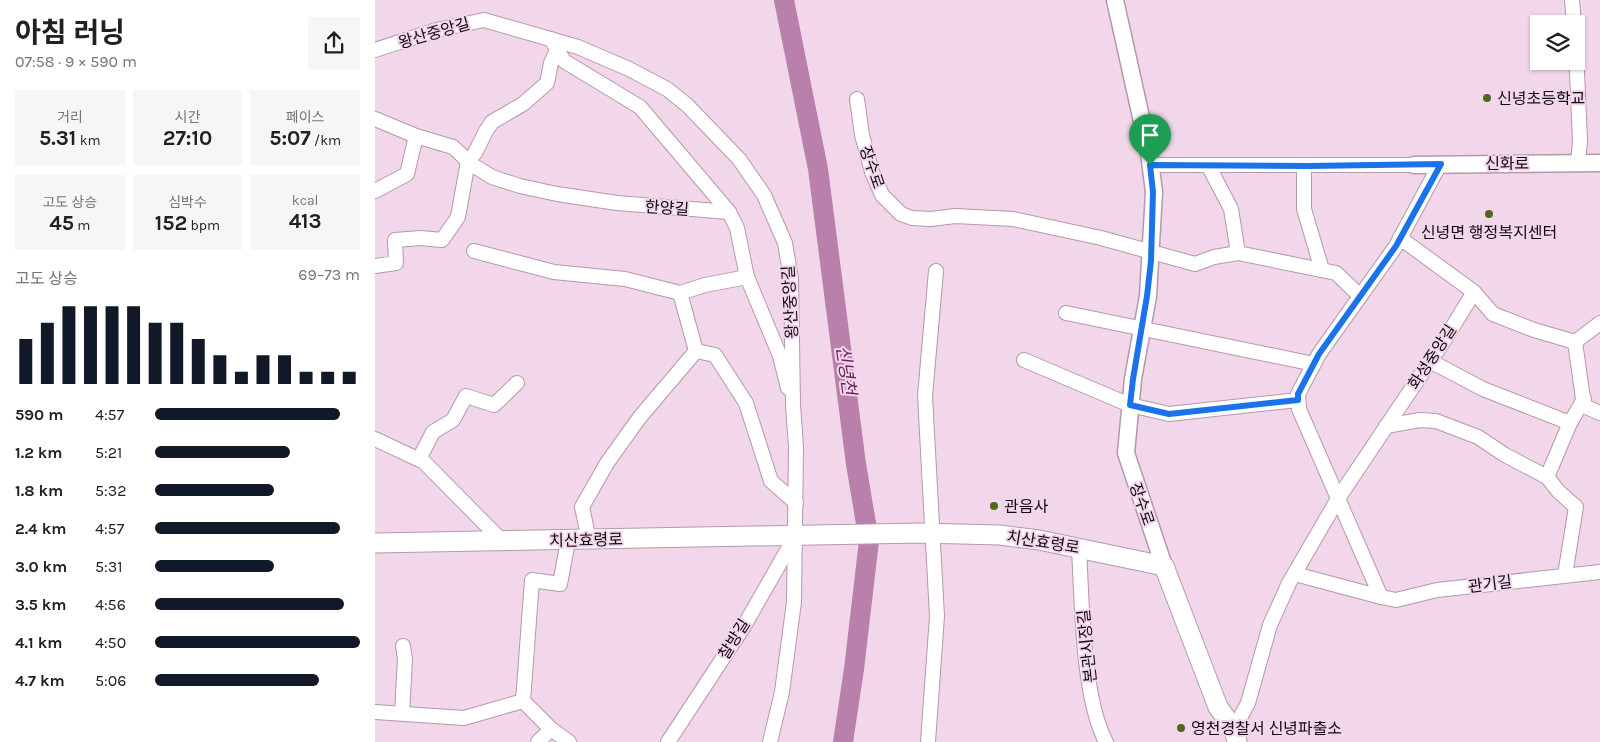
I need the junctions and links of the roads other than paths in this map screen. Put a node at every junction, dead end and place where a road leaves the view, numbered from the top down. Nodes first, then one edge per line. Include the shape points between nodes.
1 (1115, 0) edge
2 (1572, 0) edge
3 (1573, 15) edge
4 (554, 44) junction
5 (375, 50) edge
6 (1577, 70) edge
7 (857, 99) dead end
8 (375, 119) edge
9 (416, 136) junction
10 (468, 161) junction
11 (1600, 163) edge
12 (1441, 164) junction
13 (1578, 164) junction
14 (1150, 165) junction
15 (1208, 165) junction
16 (1414, 165) joint
17 (1304, 166) junction
18 (375, 191) edge
19 (729, 212) junction
20 (1400, 238) junction
21 (474, 251) dead end
22 (1151, 252) junction
23 (1238, 253) junction
24 (375, 266) edge
25 (1322, 270) junction
26 (936, 271) dead end
27 (747, 277) junction
28 (1473, 292) junction
29 (680, 293) junction
30 (1360, 296) junction
31 (1066, 313) dead end
32 (1600, 323) edge
33 (1142, 328) junction
34 (1575, 342) junction
35 (696, 351) junction
36 (1024, 360) dead end
37 (1430, 361) junction
38 (1314, 364) junction
39 (517, 383) dead end
40 (1298, 400) junction
41 (1584, 400) junction
42 (793, 405) junction
43 (1130, 405) junction
44 (1600, 413) edge
45 (1570, 423) junction
46 (1386, 426) junction
47 (375, 439) edge
48 (419, 459) junction
49 (1547, 477) junction
50 (1339, 497) junction
51 (795, 503) junction
52 (926, 533) junction
53 (797, 535) junction
54 (568, 540) junction
55 (589, 540) junction
56 (502, 541) junction
57 (375, 543) edge
58 (1079, 548) junction
59 (1164, 566) junction
60 (1600, 572) edge
61 (1295, 574) junction
62 (1565, 575) junction
63 (1381, 597) junction
64 (403, 646) dead end
65 (523, 700) junction
66 (375, 712) edge
67 (401, 714) junction
68 (551, 729) junction
69 (1235, 736) edge
70 (538, 742) edge
71 (569, 742) edge
72 (668, 742) edge
73 (769, 742) edge
74 (929, 742) edge
75 (1106, 742) edge

1 - 14 street, 장수로
2 - 3 street
4 - 5 street, 왕산중앙길 via 484,20 435,30
4 - 10 street via 547,83 523,104 492,122
4 - 19 street via 563,61 640,107
4 - 42 street, 왕산중앙길 via 629,69 667,89 739,159 764,195 785,243 791,271
6 - 13 street
7 - 22 street, 장수로 via 861,135 872,172 881,195 901,214 931,219 955,216 1013,219
8 - 9 street, 한양길
9 - 10 street, 한양길 via 453,147
9 - 18 street via 407,174
10 - 19 street, 한양길 via 492,177 557,194 647,207
10 - 24 street via 458,217 443,240 395,240 396,263
11 - 13 street, 신화로
12 - 13 street, 신화로
12 - 16 street, 신화로
12 - 20 street
14 - 15 street
14 - 22 street, 장수로 via 1153,192
15 - 17 street
15 - 23 street via 1231,209
16 - 17 street
17 - 25 street via 1304,209
19 - 27 street via 737,228
20 - 28 street
20 - 30 street
21 - 29 street via 554,272 625,278
22 - 23 street, 장수로 via 1195,264
22 - 33 street, 장수로
23 - 25 street, 장수로
25 - 30 street, 장수로 via 1336,273
26 - 52 street via 925,396
27 - 29 street
27 - 42 street via 780,356
28 - 34 street via 1493,314
28 - 37 street, 화성중앙길
29 - 35 street
30 - 38 street
31 - 33 street
32 - 34 street
33 - 38 street
33 - 43 street, 장수로
34 - 41 street
35 - 51 street via 715,355 746,403 771,481
35 - 55 street via 640,417 582,507
36 - 43 street
37 - 45 street via 1483,388
37 - 46 street, 화성중앙길
38 - 40 street
39 - 48 street via 494,405 466,396 453,420 433,432
40 - 43 street via 1169,414
40 - 50 street via 1312,440
41 - 44 street via 1584,406
41 - 45 street
42 - 51 street, 왕산중앙길
43 - 59 street, 장수로 via 1127,453
45 - 49 street
46 - 49 street via 1420,420 1453,426
46 - 50 street, 화성중앙길
47 - 48 street
48 - 56 street via 447,483
49 - 62 street via 1576,507
50 - 61 street, 화성중앙길
50 - 63 street
51 - 53 street, 왕산중앙길
52 - 53 main road, 치산효령로
52 - 58 main road, 치산효령로 via 1000,535
52 - 74 street via 937,616
53 - 55 main road, 치산효령로
53 - 72 street, 찰방길 via 744,626
53 - 73 street, 왕산중앙길 via 793,611 782,692
54 - 55 main road, 치산효령로
54 - 56 main road, 치산효령로
54 - 65 street via 560,584 532,580
56 - 57 main road, 치산효령로
58 - 59 main road, 치산효령로
58 - 75 street, 본관시장길 via 1088,671 1096,719
59 - 69 main road, 장수로 via 1218,707
60 - 62 street, 관기길
61 - 63 street, 관기길
61 - 69 street, 화성중앙길 via 1270,625
62 - 63 street, 관기길 via 1437,590 1396,600
64 - 67 street
65 - 67 street via 464,718
65 - 68 street
66 - 67 street
68 - 70 street
68 - 71 street

